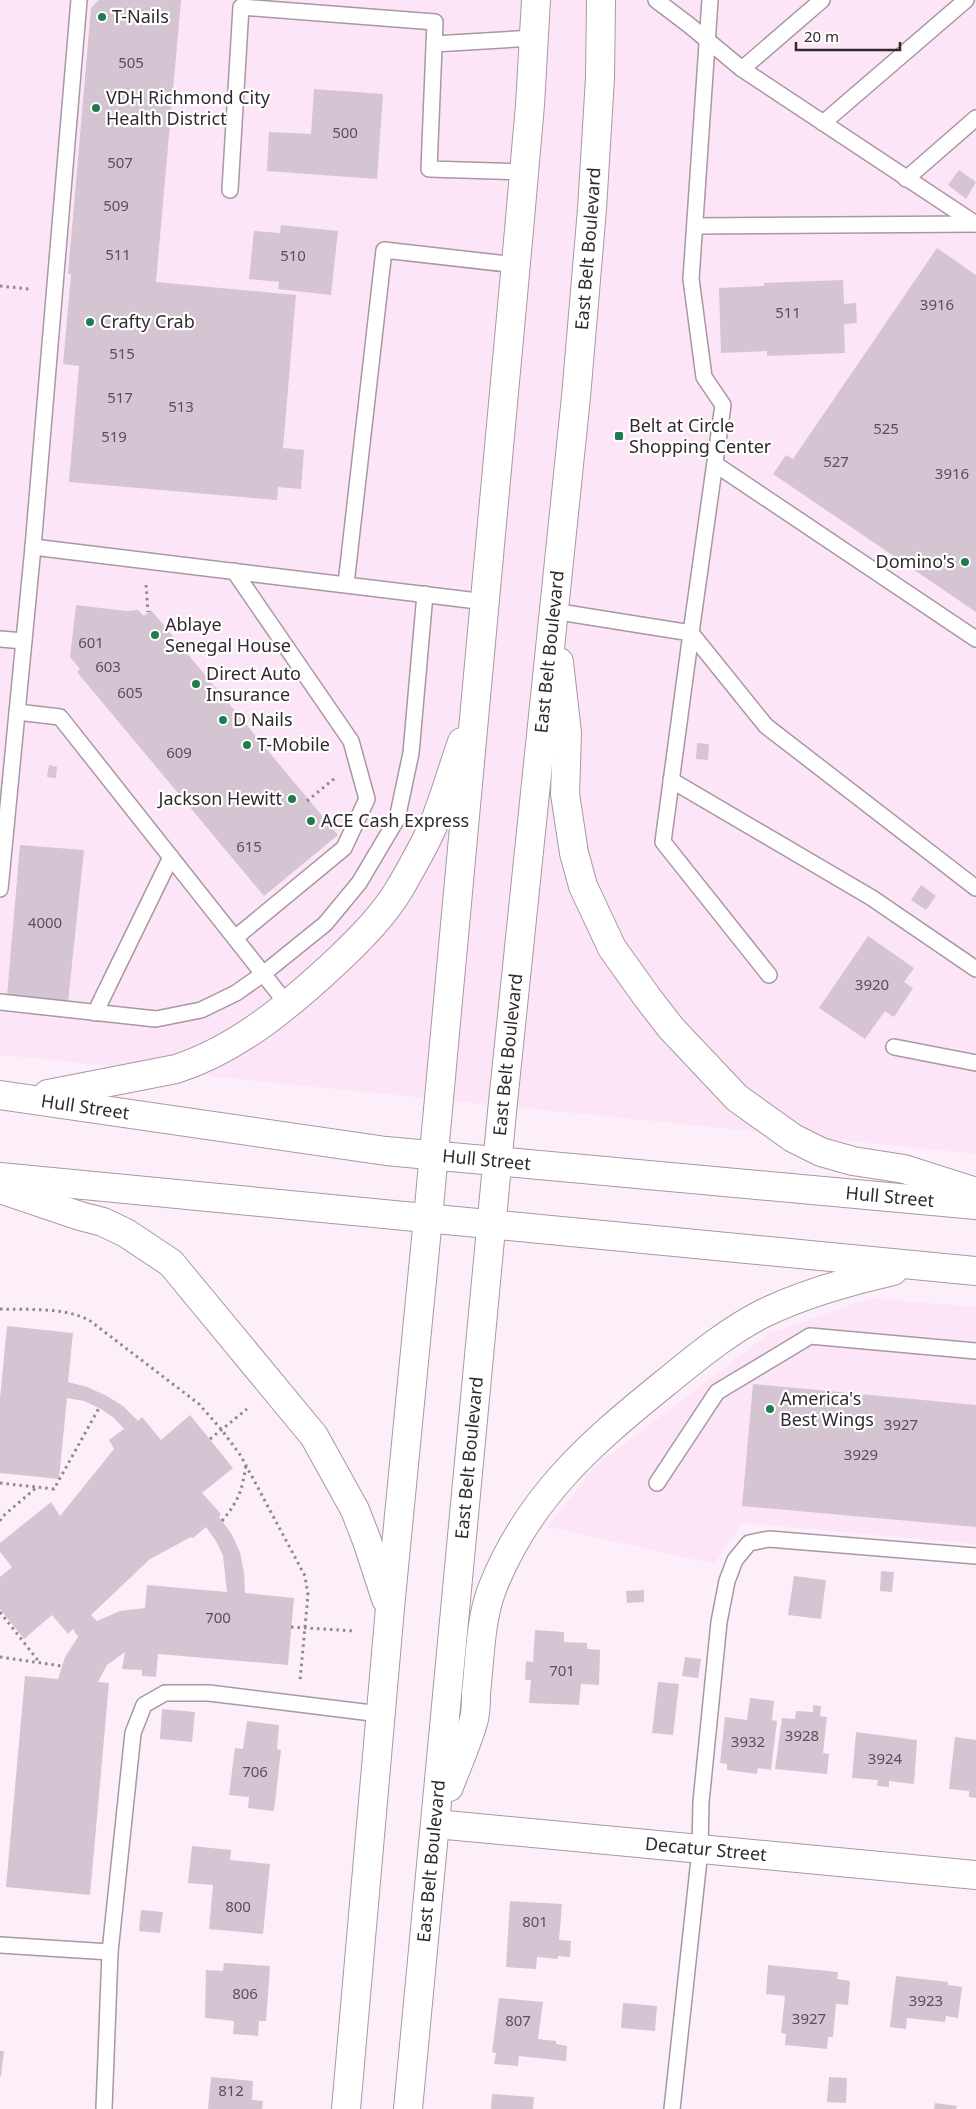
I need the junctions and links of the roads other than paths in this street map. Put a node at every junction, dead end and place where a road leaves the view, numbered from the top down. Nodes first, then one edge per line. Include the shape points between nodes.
1 (79, 0) edge
2 (536, 0) edge
3 (601, 0) edge
4 (656, 0) edge
5 (710, 0) edge
6 (822, 0) edge
7 (966, 0) edge
8 (534, 38) junction
9 (707, 41) junction
10 (434, 44) junction
11 (742, 69) junction
12 (976, 118) edge
13 (823, 124) junction
14 (524, 172) junction
15 (906, 178) junction
16 (230, 190) dead end
17 (976, 224) edge
18 (695, 226) junction
19 (516, 265) junction
20 (715, 464) junction
21 (33, 547) junction
22 (234, 571) junction
23 (346, 584) junction
24 (426, 594) junction
25 (486, 602) junction
26 (553, 611) junction
27 (691, 633) junction
28 (0, 639) edge
29 (976, 639) edge
30 (24, 641) junction
31 (476, 703) junction
32 (17, 712) junction
33 (671, 780) junction
34 (171, 857) junction
35 (976, 888) edge
36 (0, 889) edge
37 (235, 938) junction
38 (976, 969) edge
39 (263, 974) junction
40 (770, 975) dead end
41 (0, 1002) edge
42 (287, 1004) junction
43 (95, 1013) junction
44 (894, 1047) dead end
45 (976, 1063) edge
46 (0, 1095) edge
47 (28, 1098) junction
48 (433, 1155) junction
49 (498, 1160) junction
50 (0, 1177) edge
51 (0, 1189) edge
52 (976, 1192) edge
53 (976, 1205) edge
54 (428, 1218) junction
55 (493, 1226) junction
56 (917, 1266) junction
57 (976, 1271) edge
58 (976, 1351) edge
59 (657, 1484) dead end
60 (976, 1556) edge
61 (390, 1608) junction
62 (380, 1714) junction
63 (436, 1824) junction
64 (700, 1850) junction
65 (976, 1875) edge
66 (0, 1945) edge
67 (110, 1952) junction
68 (104, 2109) edge
69 (346, 2109) edge
70 (408, 2109) edge
71 (672, 2109) edge

1 - 21 lane
2 - 8 main road
3 - 26 main road, East Belt Boulevard via 592,210
4 - 9 lane
5 - 9 lane
6 - 11 lane
7 - 13 lane
8 - 10 lane
8 - 14 main road
9 - 11 lane
9 - 18 lane
10 - 14 lane via 429,169
10 - 16 lane via 435,22 241,7
11 - 13 lane
12 - 15 lane
13 - 15 lane
14 - 19 main road
15 - 17 lane
17 - 18 lane
18 - 20 lane via 691,280 704,377 723,405
19 - 23 lane via 384,250
19 - 25 main road
20 - 27 lane
20 - 29 lane
21 - 22 lane
21 - 30 lane
22 - 23 lane
22 - 37 lane via 350,741 367,799 344,848
23 - 24 lane
24 - 25 lane
24 - 39 lane via 411,753 397,819 359,882 325,924
25 - 31 main road
26 - 27 lane
26 - 49 main road, East Belt Boulevard
26 - 52 main road via 567,733 565,794 574,853 582,886 596,917 629,974 710,1071 754,1112 793,1138 821,1152 904,1169
27 - 33 lane
27 - 35 lane via 766,726
28 - 30 lane
30 - 32 lane
31 - 42 main road via 432,828 391,903 352,947
31 - 48 main road
32 - 34 lane via 60,717
32 - 36 lane
33 - 38 lane via 872,898
33 - 40 lane via 663,842
34 - 37 lane
34 - 43 lane
37 - 39 lane
39 - 42 lane
39 - 43 lane via 236,993 201,1010 156,1019
41 - 43 lane
42 - 47 main road via 240,1038 190,1065
44 - 45 lane
46 - 47 main road, Hull Street
47 - 48 main road, Hull Street via 386,1151
48 - 49 main road, Hull Street
48 - 54 main road
49 - 53 main road, Hull Street
49 - 55 main road, East Belt Boulevard
50 - 54 main road
51 - 61 main road via 103,1222 171,1263 314,1436 355,1510
54 - 55 main road
54 - 61 main road
55 - 56 main road
55 - 63 main road, East Belt Boulevard
56 - 57 main road
56 - 63 main road via 854,1280 808,1295 740,1327 633,1409 549,1490 526,1521 491,1591 484,1618 474,1719
58 - 59 lane via 810,1336 717,1392
60 - 64 lane via 799,1540 769,1539 749,1543 734,1560 719,1622 701,1802
61 - 62 main road
62 - 67 lane via 209,1693 166,1693 144,1705 133,1733
62 - 69 main road
63 - 64 main road, Decatur Street
63 - 70 main road, East Belt Boulevard
64 - 65 main road, Decatur Street
64 - 71 lane
66 - 67 lane
67 - 68 lane

